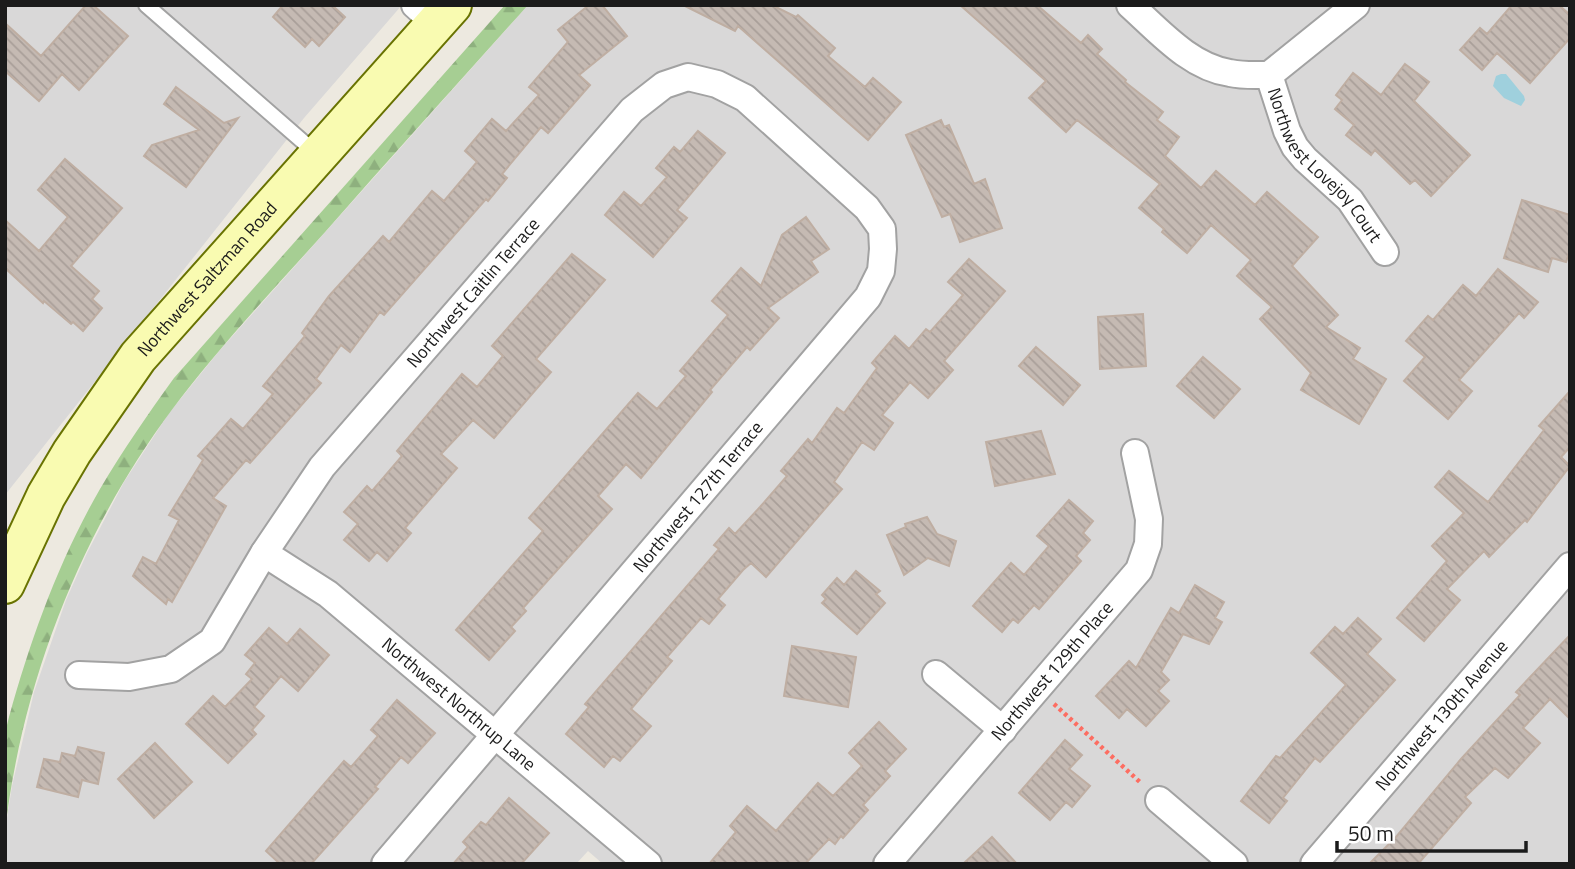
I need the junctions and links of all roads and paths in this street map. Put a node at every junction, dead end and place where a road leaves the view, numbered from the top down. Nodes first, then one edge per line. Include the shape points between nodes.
1 (146, 5) edge
2 (1130, 5) edge
3 (1356, 5) edge
4 (434, 11) edge
5 (1269, 75) junction
6 (318, 155) junction
7 (883, 249) joint
8 (1385, 252) dead end
9 (1135, 453) dead end
10 (264, 553) junction
11 (1570, 566) edge
12 (5, 584) edge
13 (936, 674) dead end
14 (79, 675) dead end
15 (1038, 690) junction
16 (1003, 730) junction
17 (496, 736) junction
18 (1159, 800) joint
19 (641, 862) edge
20 (385, 864) edge
21 (887, 864) edge
22 (1234, 864) edge
23 (1314, 864) edge

1 - 6 lane
2 - 5 street via 1182,52 1208,66 1228,73
3 - 5 street
4 - 6 main road, Northwest Saltzman Road
5 - 8 street, Northwest Lovejoy Court via 1295,147 1350,200
6 - 12 main road, Northwest Saltzman Road via 183,304 93,419 47,496
7 - 10 street, Northwest Caitlin Terrace via 882,229 867,208 745,98 688,77 664,85 632,110 322,467
7 - 17 street, Northwest 127th Terrace via 881,271 868,297
9 - 15 street, Northwest 129th Place via 1149,519 1148,544 1139,570
10 - 14 street, Northwest Caitlin Terrace via 212,641 171,669 129,677
10 - 17 street, Northwest Northrup Lane via 328,594
11 - 23 street, Northwest 130th Avenue
13 - 16 street
15 - 16 street, Northwest 129th Place
15 - 18 path
16 - 21 street, Northwest 129th Place
17 - 19 street, Northwest Northrup Lane
17 - 20 street, Northwest 127th Terrace
18 - 22 street

